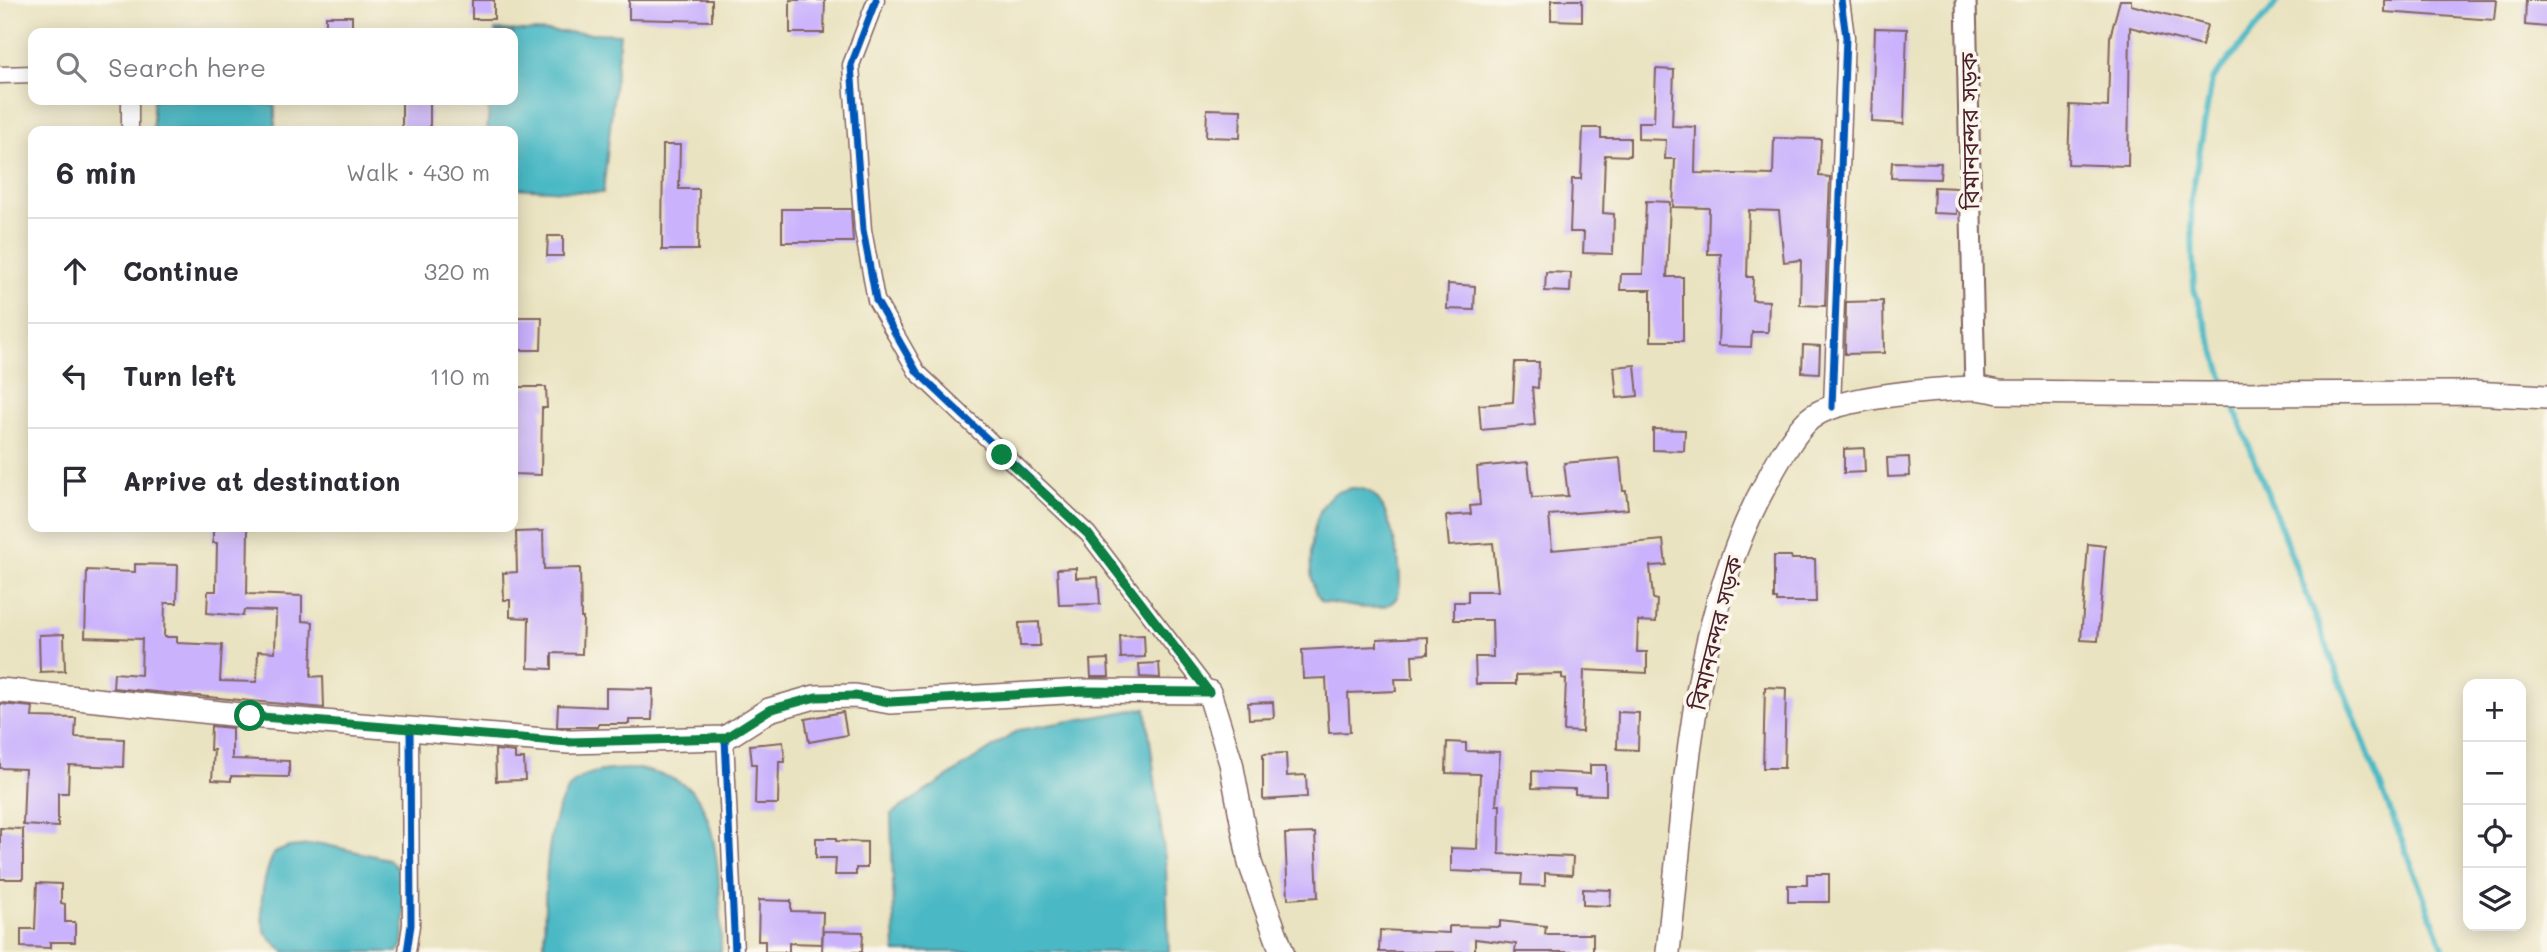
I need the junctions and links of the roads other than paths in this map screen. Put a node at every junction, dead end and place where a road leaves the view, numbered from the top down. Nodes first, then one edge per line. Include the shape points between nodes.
1 (876, 0) edge
2 (1841, 0) edge
3 (1966, 0) edge
4 (28, 74) edge
5 (0, 75) edge
6 (130, 105) edge
7 (130, 126) edge
8 (1975, 388) junction
9 (2547, 397) edge
10 (1832, 407) junction
11 (0, 690) edge
12 (1209, 692) junction
13 (410, 729) junction
14 (725, 738) junction
15 (407, 952) edge
16 (735, 952) edge
17 (1282, 952) edge
18 (1668, 952) edge

1 - 12 street via 851,65 863,230 876,300 917,372 1088,534
2 - 10 street via 1846,37
3 - 8 street, বিমানবন্দর সড়ক
4 - 5 street
6 - 7 street
8 - 9 main road, বিমানবন্দর সড়ক via 1999,392
8 - 10 main road, বিমানবন্দর সড়ক via 1894,394
10 - 18 main road, বিমানবন্দর সড়ক via 1811,417 1778,461 1748,514 1721,588 1697,691
11 - 13 main road
12 - 14 main road via 1082,691 890,702 855,696 816,697 769,710
12 - 17 main road via 1231,763 1250,863
13 - 14 main road via 569,742
13 - 15 street via 411,925
14 - 16 street

